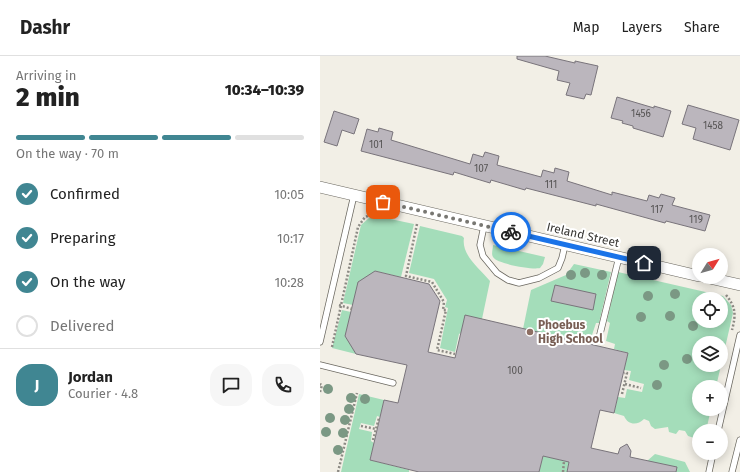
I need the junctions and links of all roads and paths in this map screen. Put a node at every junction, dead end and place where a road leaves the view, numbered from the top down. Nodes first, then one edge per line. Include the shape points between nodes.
1 (320, 187) edge
2 (354, 195) junction
3 (374, 214) dead end
4 (418, 224) dead end
5 (484, 226) junction
6 (565, 245) junction
7 (619, 257) junction
8 (692, 274) edge
9 (728, 282) edge
10 (740, 285) edge
11 (740, 335) edge
12 (598, 338) dead end
13 (320, 342) edge
14 (332, 347) dead end
15 (455, 354) dead end
16 (320, 365) edge
17 (624, 372) dead end
18 (393, 383) dead end
19 (320, 384) edge
20 (625, 384) junction
21 (641, 388) dead end
22 (320, 392) edge
23 (357, 393) dead end
24 (622, 394) dead end
25 (379, 418) dead end
26 (720, 424) edge
27 (361, 426) dead end
28 (376, 429) junction
29 (373, 440) dead end
30 (740, 440) edge
31 (712, 460) edge
32 (564, 461) dead end
33 (338, 472) edge
34 (563, 472) edge
35 (709, 472) edge
36 (732, 472) edge

1 - 2 street, Ireland Street
2 - 5 street, Ireland Street
2 - 13 lane
3 - 14 path via 365,217 358,227
4 - 15 path via 405,277 432,282 444,302 443,310 446,310 437,352
5 - 6 street, Ireland Street
5 - 6 lane via 480,245 483,256 497,273 514,281 529,282 558,268
6 - 7 street, Ireland Street
7 - 8 street, Ireland Street
7 - 12 lane
9 - 10 street
11 - 26 lane
16 - 18 lane
17 - 20 path via 627,373
19 - 22 path
20 - 21 path
20 - 24 path
23 - 33 path
25 - 28 path
27 - 28 path
28 - 29 path
30 - 36 lane
31 - 35 lane
32 - 34 path

